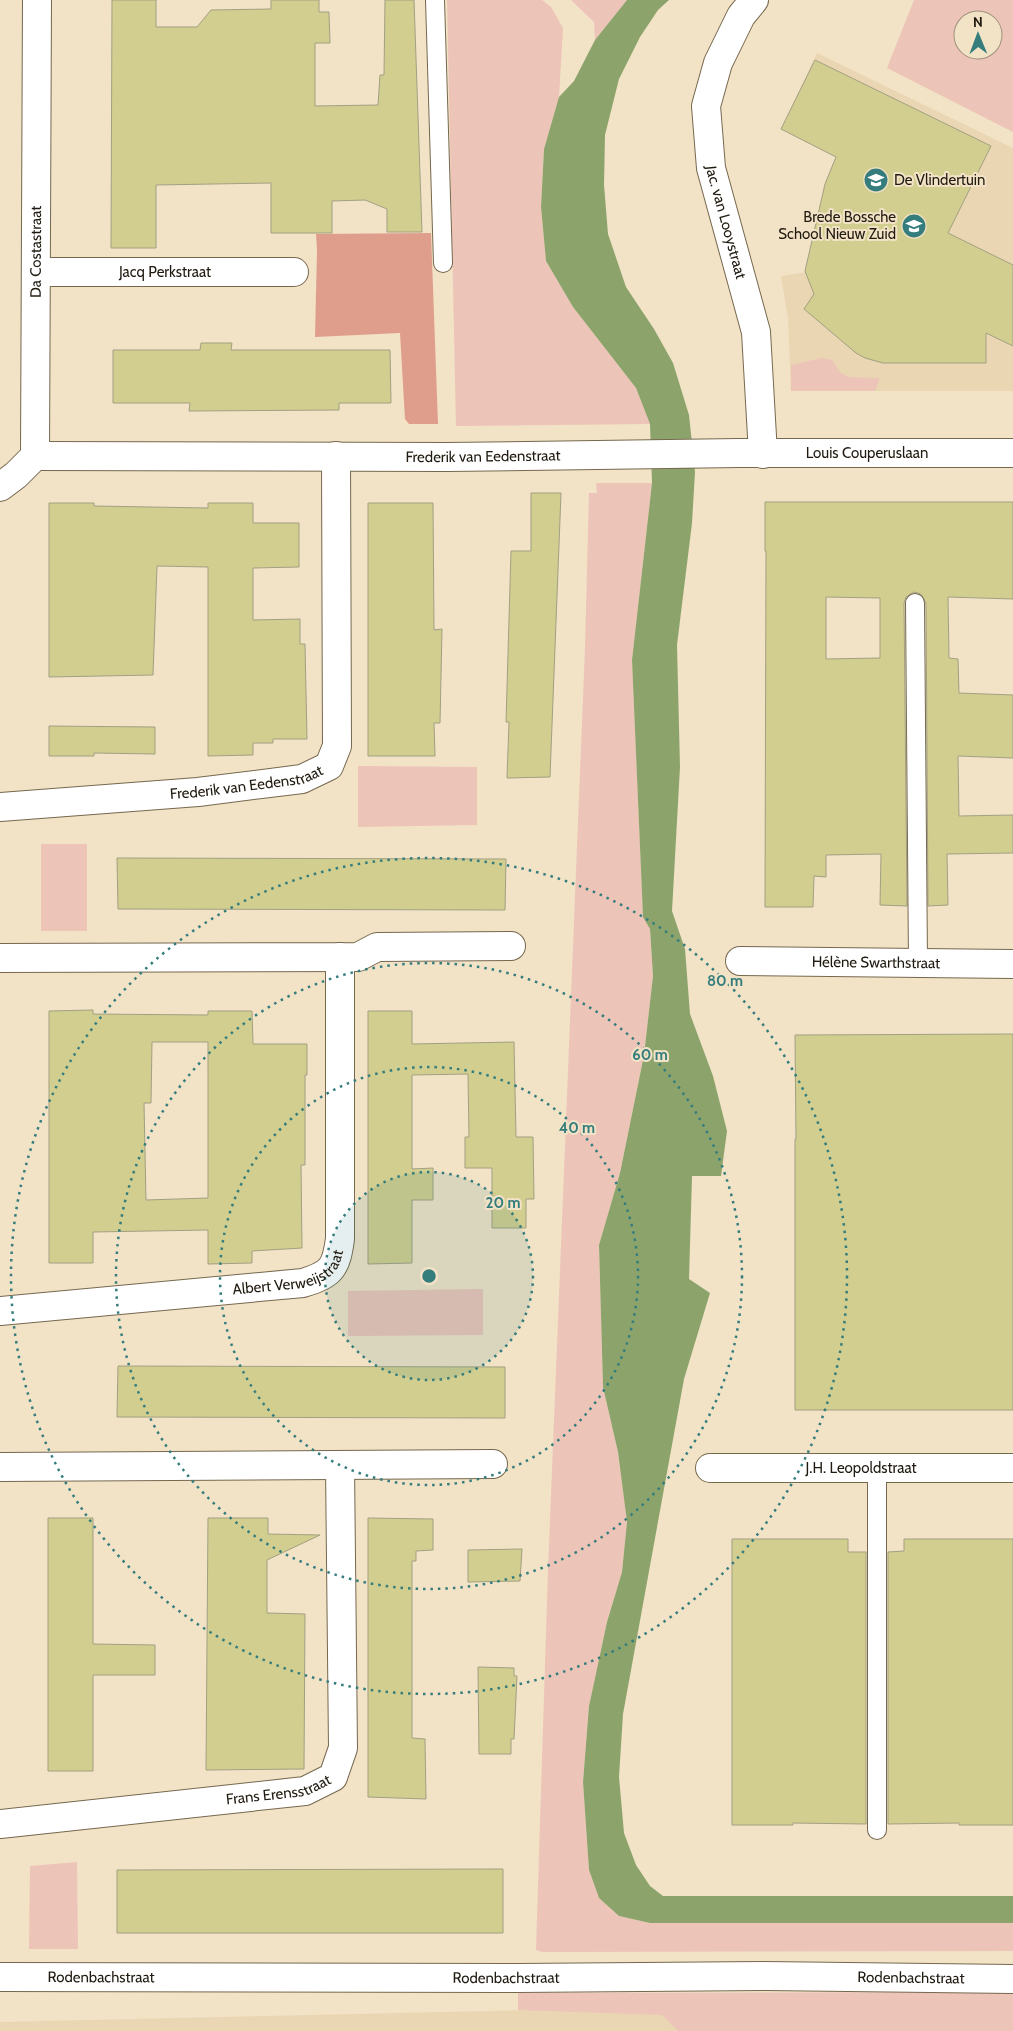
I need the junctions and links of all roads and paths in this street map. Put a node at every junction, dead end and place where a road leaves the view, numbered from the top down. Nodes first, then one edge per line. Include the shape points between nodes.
1 (38, 0) edge
2 (435, 0) edge
3 (754, 0) edge
4 (443, 263) dead end
5 (36, 272) junction
6 (294, 272) dead end
7 (1013, 453) edge
8 (723, 454) joint
9 (763, 454) junction
10 (35, 456) junction
11 (336, 456) junction
12 (0, 487) edge
13 (915, 602) dead end
14 (0, 807) edge
15 (511, 946) dead end
16 (340, 957) junction
17 (0, 958) edge
18 (740, 961) dead end
19 (918, 964) junction
20 (1013, 964) edge
21 (0, 1311) edge
22 (492, 1464) dead end
23 (340, 1465) junction
24 (0, 1467) edge
25 (710, 1468) dead end
26 (877, 1468) junction
27 (1013, 1468) edge
28 (0, 1824) edge
29 (876, 1830) dead end
30 (0, 1977) edge
31 (1013, 1979) edge

1 - 5 street, Da Costastraat
2 - 4 lane
3 - 9 street, Jac. van Looystraat via 741,16 718,62 706,106 711,168 756,332
5 - 6 street, Jacq Perkstraat
5 - 10 street, Da Costastraat
7 - 9 street, Louis Couperuslaan
8 - 9 street, Louis Couperuslaan
8 - 11 street, Frederik van Eedenstraat
10 - 11 street, Frederik van Eedenstraat
10 - 12 street
11 - 14 street, Frederik van Eedenstraat via 337,746 329,766 302,779 198,792
13 - 19 lane
15 - 16 street via 377,947 358,957
16 - 17 street
16 - 21 street, Albert Verweijstraat via 340,1239 337,1261 322,1277 303,1283
18 - 19 street, Hélène Swarthstraat
19 - 20 street, Hélène Swarthstraat
22 - 23 street
23 - 24 street
23 - 28 street, Frans Erensstraat via 342,1748 333,1777 305,1791
25 - 26 street, J.H. Leopoldstraat
26 - 27 street, J.H. Leopoldstraat
26 - 29 lane
30 - 31 street, Rodenbachstraat via 764,1976

